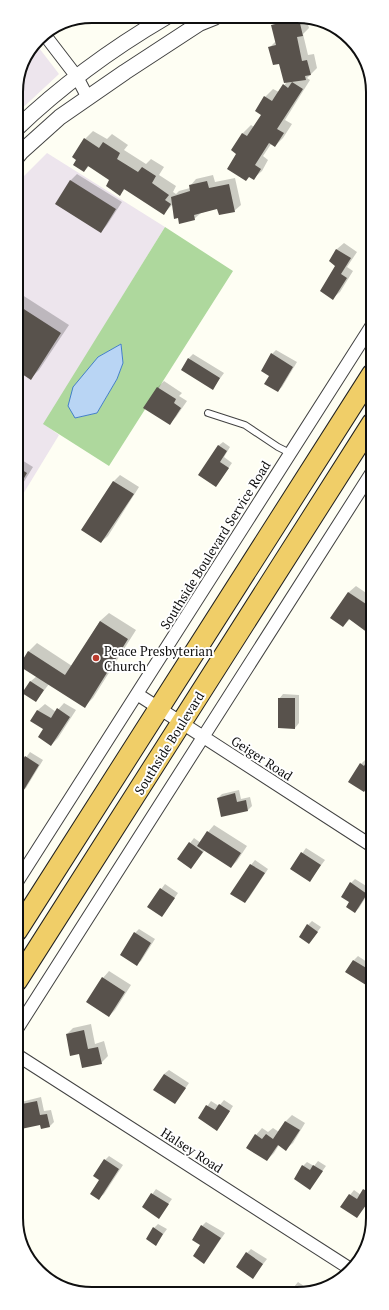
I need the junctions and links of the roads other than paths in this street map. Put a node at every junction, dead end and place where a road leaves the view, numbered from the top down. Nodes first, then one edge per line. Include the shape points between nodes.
1 (155, 23) edge
2 (200, 23) edge
3 (48, 39) edge
4 (78, 77) junction
5 (88, 98) junction
6 (23, 122) edge
7 (23, 150) edge
8 (366, 334) edge
9 (366, 383) edge
10 (208, 413) dead end
11 (366, 432) edge
12 (290, 453) junction
13 (366, 481) edge
14 (137, 694) junction
15 (159, 708) junction
16 (181, 723) junction
17 (203, 737) junction
18 (366, 842) edge
19 (23, 873) edge
20 (23, 922) edge
21 (23, 972) edge
22 (23, 1020) edge
23 (23, 1059) edge
24 (347, 1266) edge

1 - 4 street
2 - 5 street via 162,46
3 - 4 street
4 - 5 street
4 - 6 street
5 - 7 street
8 - 12 street, Southside Boulevard Service Road
9 - 15 highway, Southside Boulevard
10 - 12 lane via 245,425
11 - 16 highway, Southside Boulevard
12 - 14 street, Southside Boulevard Service Road
13 - 17 street
14 - 15 street, Geiger Road
14 - 19 street, Southside Boulevard Service Road
15 - 16 street, Geiger Road
15 - 20 highway, Southside Boulevard
16 - 17 street, Geiger Road
16 - 21 highway, Southside Boulevard
17 - 18 street, Geiger Road
17 - 22 street
23 - 24 street, Halsey Road

